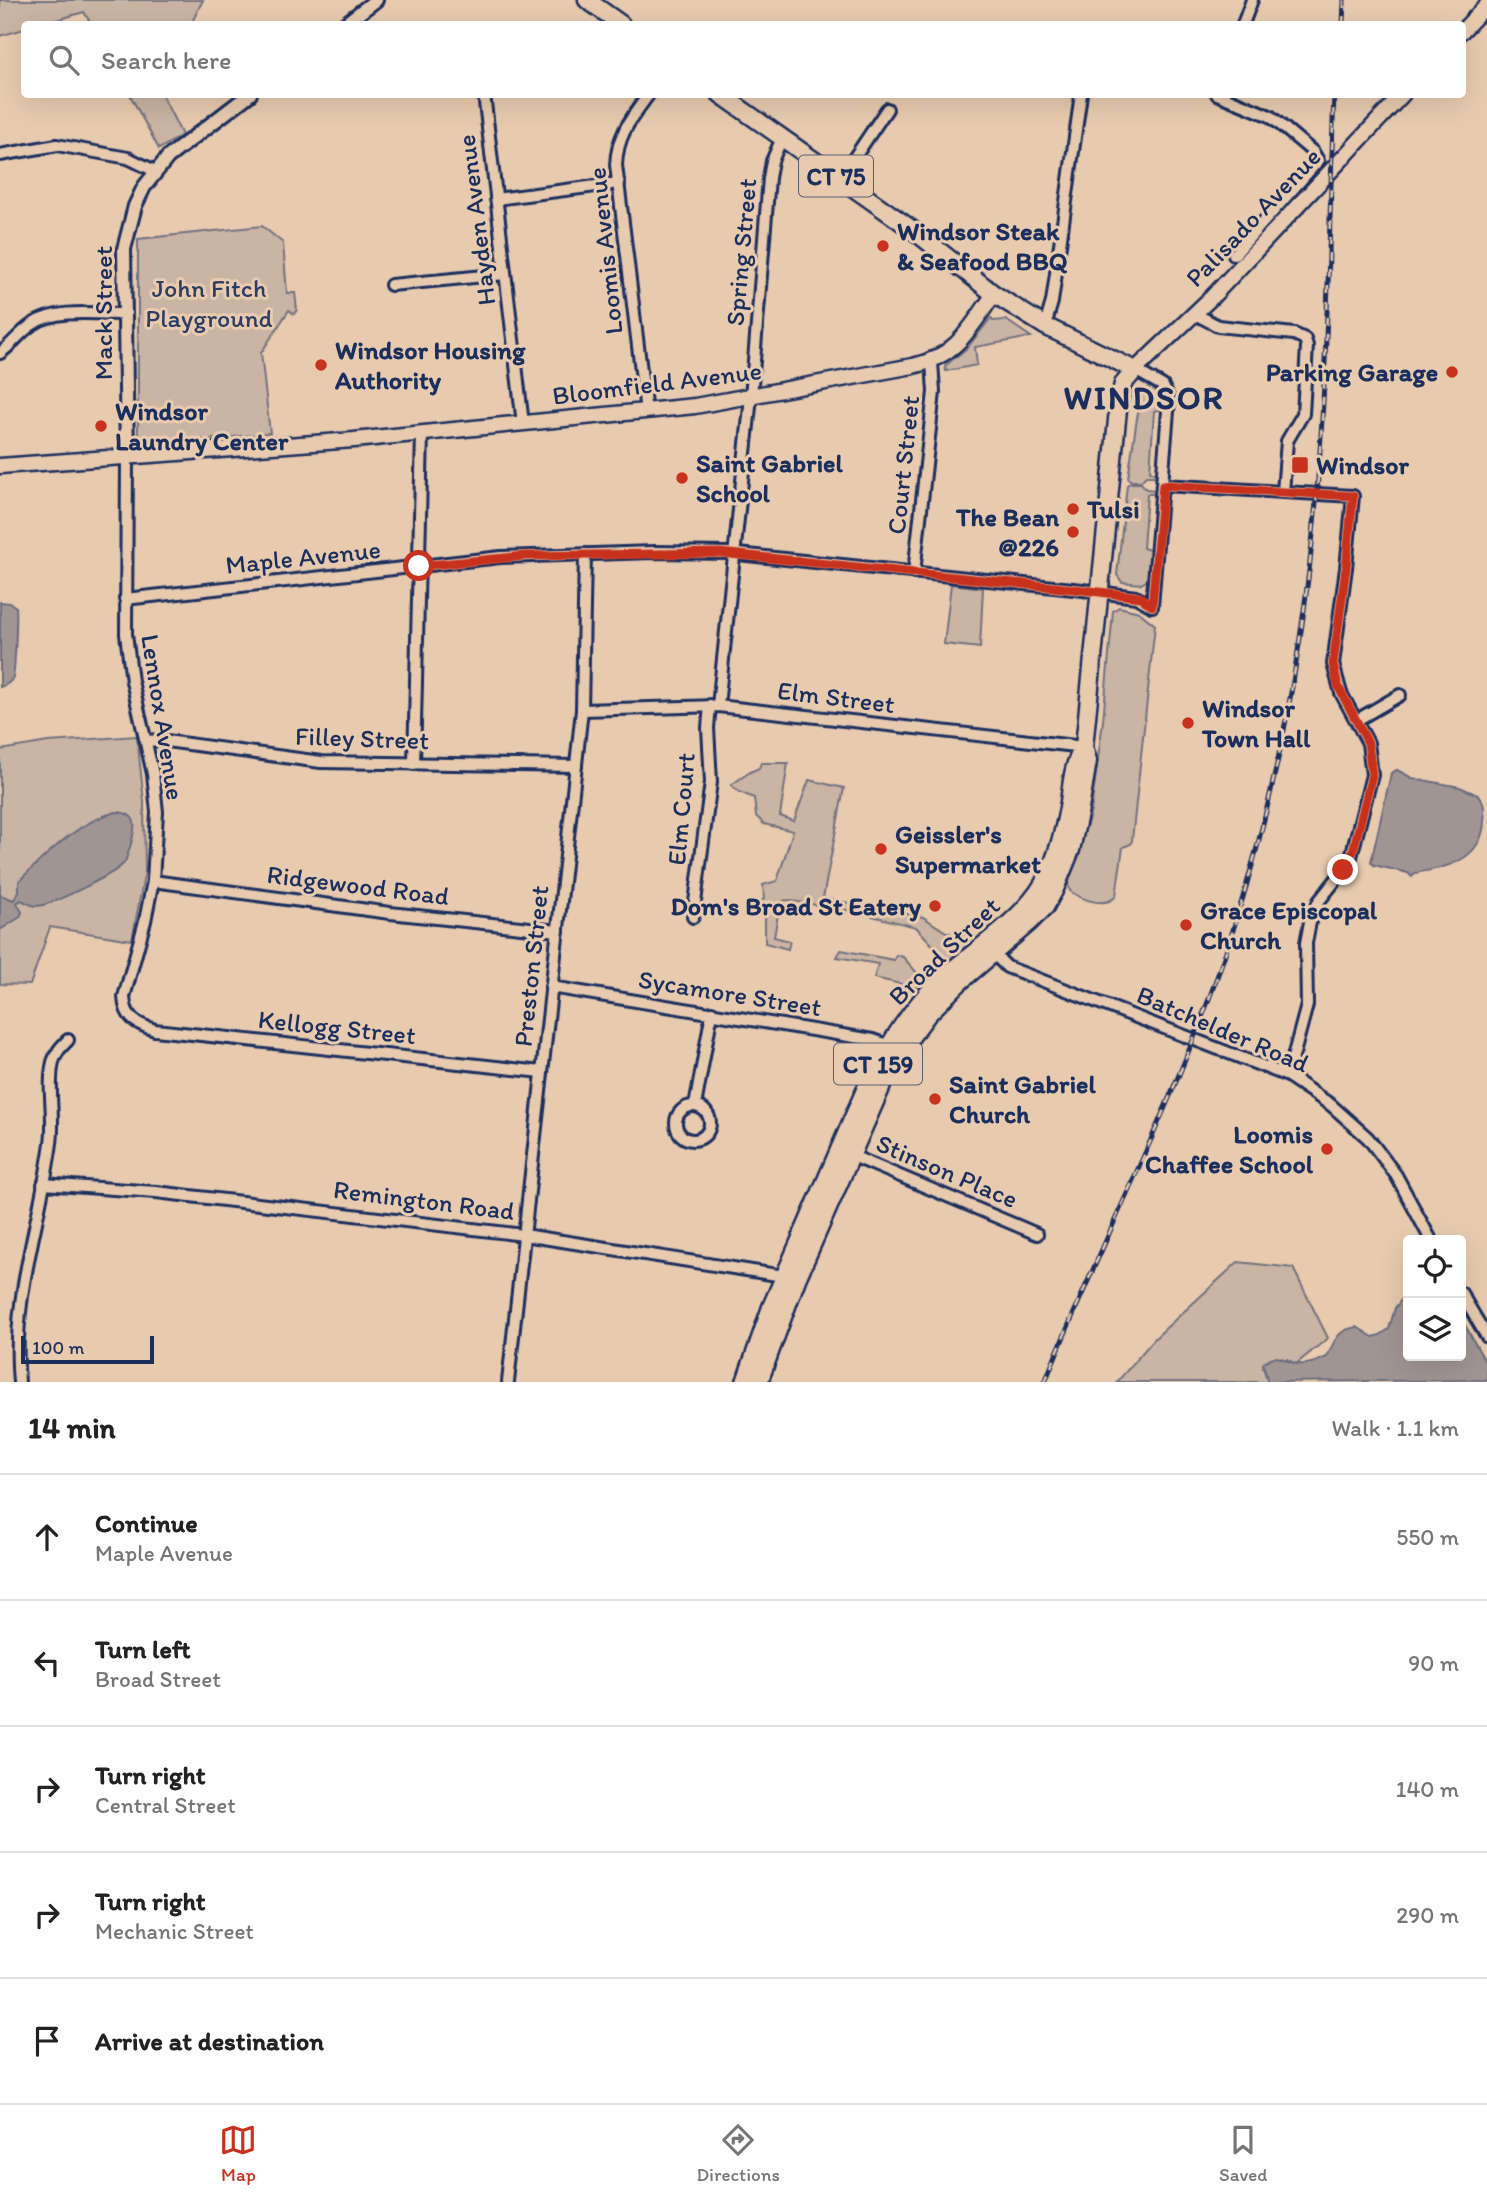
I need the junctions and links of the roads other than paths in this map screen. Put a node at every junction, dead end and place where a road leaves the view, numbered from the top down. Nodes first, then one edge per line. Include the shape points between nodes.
1 (376, 0) edge
2 (587, 0) edge
3 (1252, 0) edge
4 (1487, 5) edge
5 (349, 21) edge
6 (617, 21) edge
7 (1243, 21) edge
8 (1466, 27) edge
9 (245, 98) edge
10 (484, 98) edge
11 (646, 98) edge
12 (726, 98) edge
13 (1080, 98) edge
14 (1227, 98) edge
15 (1399, 98) edge
16 (887, 108) dead end
17 (782, 138) junction
18 (0, 155) edge
19 (155, 171) junction
20 (840, 179) junction
21 (619, 183) junction
22 (496, 199) junction
23 (1234, 254) dead end
24 (505, 274) junction
25 (391, 285) dead end
26 (994, 294) junction
27 (124, 314) junction
28 (1195, 314) junction
29 (1045, 326) junction
30 (0, 353) edge
31 (932, 362) junction
32 (1135, 370) junction
33 (751, 397) junction
34 (646, 412) junction
35 (523, 424) junction
36 (422, 434) junction
37 (127, 458) junction
38 (0, 466) edge
39 (1163, 485) junction
40 (1283, 492) junction
41 (585, 554) junction
42 (735, 554) junction
43 (419, 566) junction
44 (914, 573) junction
45 (1099, 592) junction
46 (125, 599) junction
47 (1400, 695) dead end
48 (714, 706) junction
49 (582, 710) junction
50 (1357, 720) junction
51 (147, 741) junction
52 (1084, 747) junction
53 (414, 764) junction
54 (576, 766) junction
55 (153, 881) junction
56 (693, 917) dead end
57 (558, 931) junction
58 (989, 948) junction
59 (551, 987) junction
60 (712, 1012) junction
61 (130, 1019) joint
62 (68, 1040) dead end
63 (894, 1048) junction
64 (542, 1072) junction
65 (1288, 1076) junction
66 (695, 1106) dead end
67 (845, 1153) junction
68 (43, 1184) junction
69 (1037, 1234) dead end
70 (524, 1235) junction
71 (1429, 1235) edge
72 (791, 1277) junction
73 (1464, 1298) edge
74 (1487, 1337) edge
75 (19, 1382) edge
76 (508, 1382) edge
77 (745, 1382) edge
78 (759, 1382) edge

1 - 5 street
2 - 6 main road
3 - 7 street
4 - 8 main road
9 - 19 street, Mack Street
10 - 22 street, Hayden Avenue
11 - 21 street, Loomis Avenue via 618,143
12 - 17 main road, CT 75
13 - 29 street
14 - 23 street via 1270,116 1318,161
15 - 28 main road, Palisado Avenue / CT 159
16 - 20 street
17 - 20 main road, CT 75
17 - 33 street, Spring Street via 769,178
18 - 19 street via 57,145 128,158
19 - 27 street, Mack Street via 127,228
20 - 26 main road, CT 75
21 - 22 street
21 - 34 street, Loomis Avenue
22 - 24 street, Hayden Avenue
24 - 25 street
24 - 35 street, Hayden Avenue
26 - 29 main road, CT 75
26 - 31 main road, Bloomfield Avenue via 959,343
27 - 30 street via 44,318
27 - 37 street, Mack Street
28 - 32 main road, Palisado Avenue / CT 159
28 - 40 street via 1219,326 1305,339 1303,414 1287,442
29 - 32 main road, CT 75
31 - 33 main road, Bloomfield Avenue
31 - 44 street, Court Street via 935,384
32 - 39 street via 1159,383 1169,395
32 - 45 main road, Broad Street / CT 159 via 1120,396
33 - 34 main road, Bloomfield Avenue
33 - 42 street, Spring Street
34 - 35 main road, Bloomfield Avenue
35 - 36 main road, Bloomfield Avenue
36 - 37 main road, Bloomfield Avenue
36 - 43 street
37 - 38 main road, Bloomfield Avenue
37 - 46 street, Lennox Avenue
39 - 40 street
39 - 45 street, Maple Avenue via 1152,606 1140,597
40 - 50 street via 1353,496 1333,664 1338,686
41 - 42 street, Maple Avenue
41 - 43 street, Maple Avenue
41 - 49 street, Preston Street
42 - 44 street, Maple Avenue
42 - 48 street, Spring Street
43 - 46 street, Maple Avenue
43 - 53 street
44 - 45 street, Maple Avenue
45 - 52 main road, Broad Street / CT 159
46 - 51 street, Lennox Avenue via 128,658
47 - 50 street
48 - 49 street, Elm Street
48 - 52 street, Elm Street
48 - 56 street, Elm Court via 708,728 711,782
49 - 54 street, Preston Street
50 - 65 street via 1371,754 1370,786 1351,856 1310,922 1307,1005
51 - 53 street, Filley Street via 321,762
51 - 55 street, Lennox Avenue via 157,811
52 - 58 main road, Broad Street / CT 159 via 1075,760 1065,849 1049,886
53 - 54 street, Filley Street
54 - 57 street, Preston Street
55 - 57 street, Ridgewood Road
55 - 61 street, Lennox Avenue via 124,997
57 - 59 street, Preston Street
58 - 63 main road, Broad Street / CT 159
58 - 65 street, Batchelder Road via 1007,967
59 - 60 street, Sycamore Street
59 - 64 street, Preston Street
60 - 63 street, Sycamore Street via 873,1040
60 - 66 street
61 - 64 street, Kellogg Street via 155,1030
62 - 68 street via 53,1063 52,1140
63 - 67 main road, Broad Street / CT 159 via 884,1079
64 - 70 street, Preston Street
65 - 71 street, Batchelder Road via 1368,1138 1396,1175
67 - 69 street, Stinson Place
67 - 72 main road, Broad Street / CT 159
68 - 70 street, Remington Road via 156,1192
68 - 75 street via 22,1289
70 - 72 street, Remington Road
70 - 76 street, Preston Street
72 - 77 main road, Broad Street / CT 159 via 771,1307
72 - 78 main road, Broad Street / CT 159
73 - 74 street

